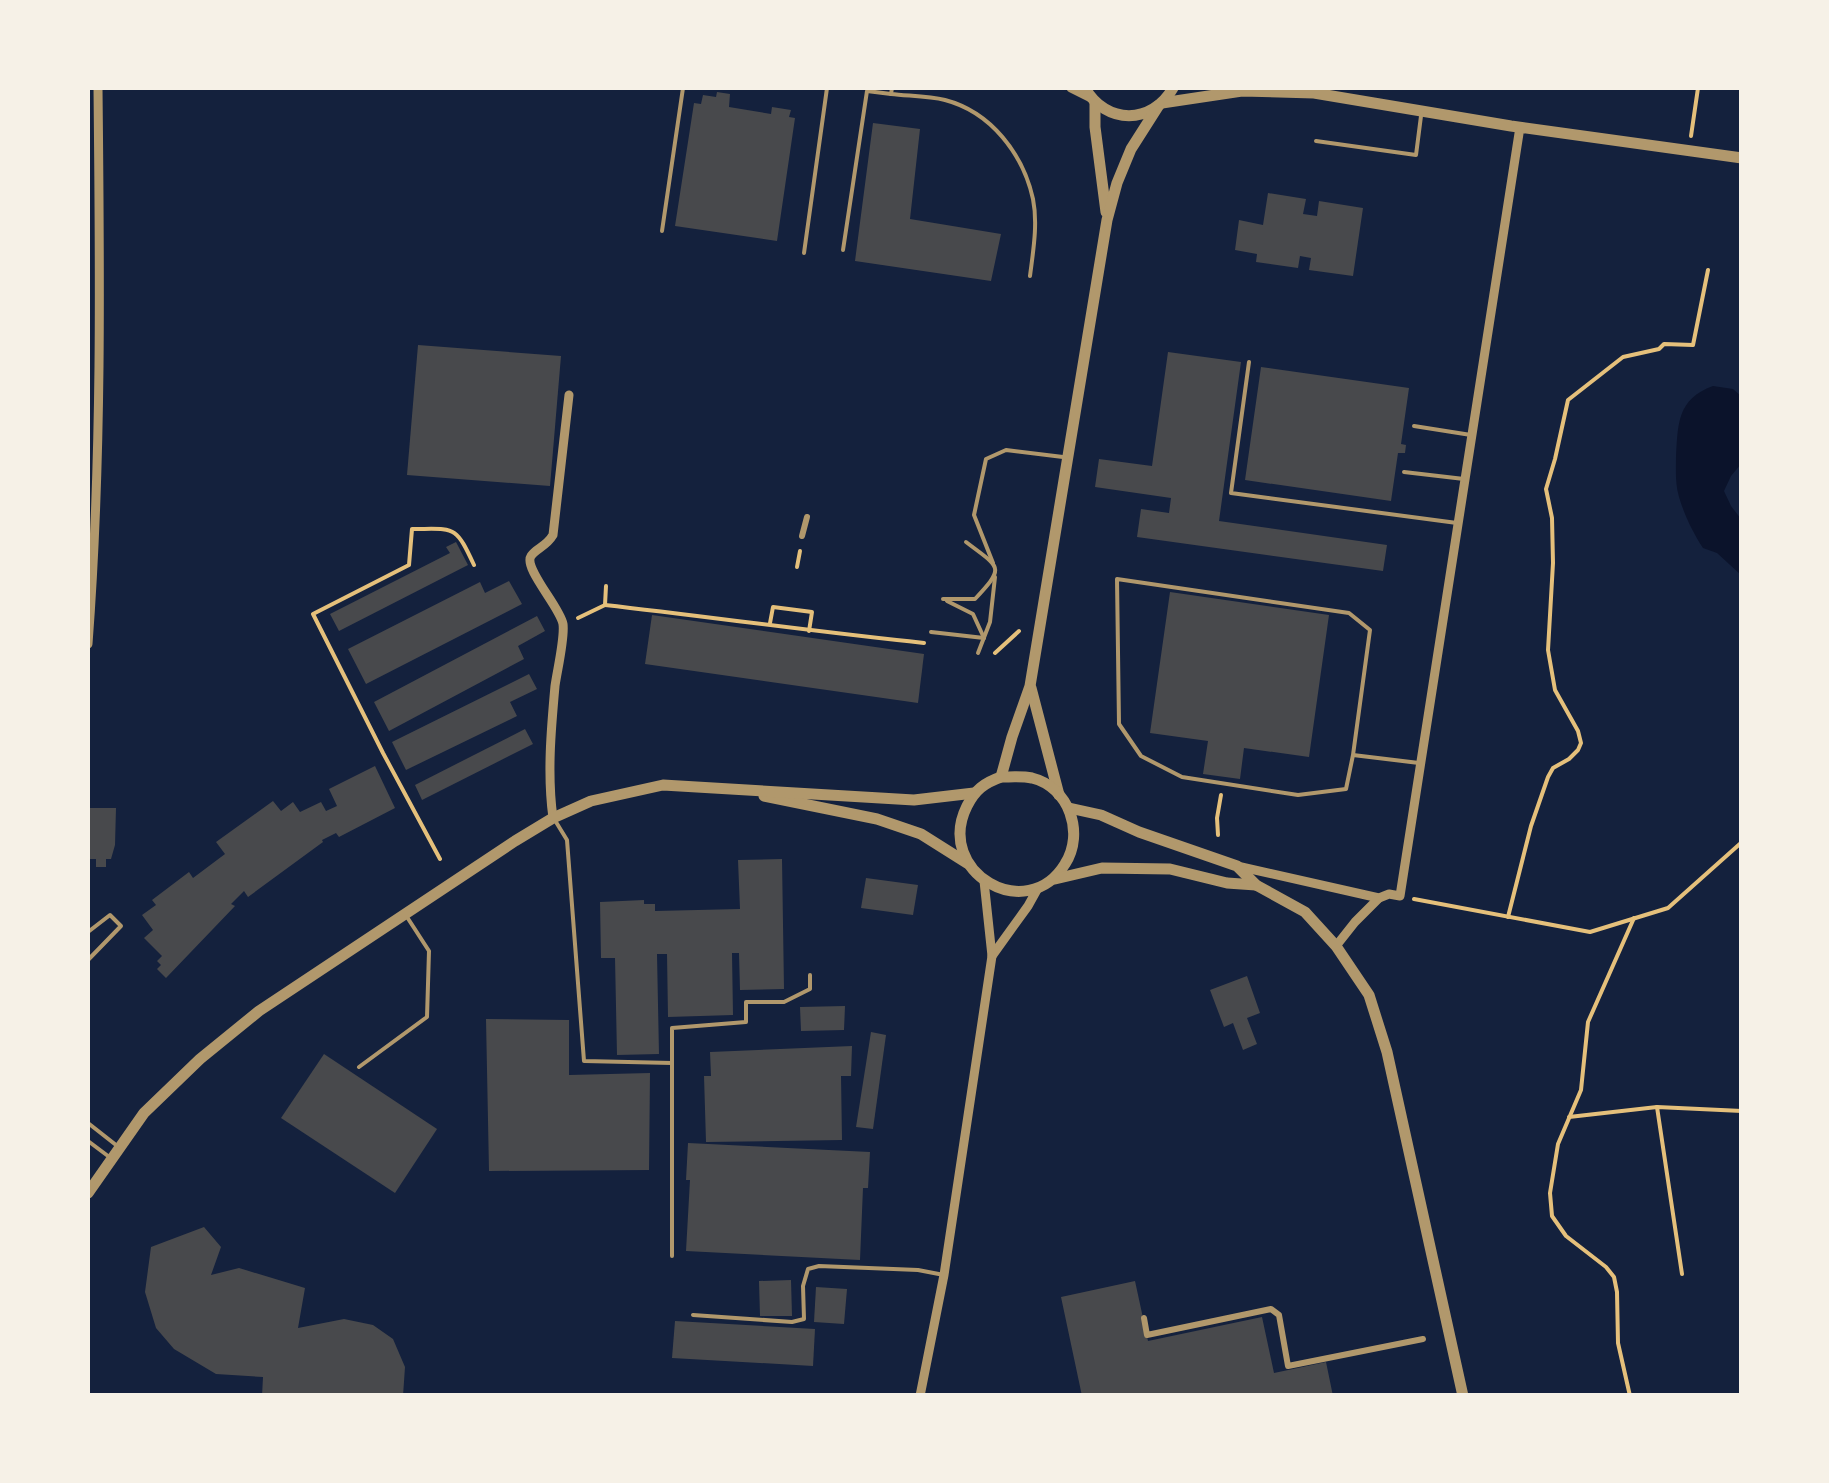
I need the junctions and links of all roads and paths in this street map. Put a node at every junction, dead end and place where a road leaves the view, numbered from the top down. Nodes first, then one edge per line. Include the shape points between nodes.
1 (98, 88) edge
2 (683, 88) edge
3 (827, 88) edge
4 (1071, 88) edge
5 (1173, 88) edge
6 (1296, 88) edge
7 (1698, 88) edge
8 (891, 91) edge
9 (1314, 93) junction
10 (1090, 96) edge
11 (1160, 104) junction
12 (1422, 111) junction
13 (1520, 128) junction
14 (1316, 141) dead end
15 (1689, 151) junction
16 (1742, 158) edge
17 (1106, 220) junction
18 (662, 230) dead end
19 (843, 250) dead end
20 (804, 253) dead end
21 (1708, 270) dead end
22 (1030, 276) dead end
23 (1249, 362) dead end
24 (569, 396) dead end
25 (1414, 426) dead end
26 (1471, 436) junction
27 (1068, 458) junction
28 (1404, 472) dead end
29 (1464, 479) junction
30 (808, 517) dead end
31 (1457, 523) junction
32 (802, 536) joint
33 (966, 542) dead end
34 (91, 546) edge
35 (993, 562) junction
36 (474, 565) dead end
37 (797, 567) dead end
38 (995, 578) junction
39 (606, 586) dead end
40 (794, 599) dead end
41 (605, 605) junction
42 (794, 608) junction
43 (572, 620) dead end
44 (770, 624) junction
45 (809, 631) junction
46 (1019, 631) dead end
47 (931, 632) dead end
48 (984, 638) junction
49 (929, 643) dead end
50 (88, 644) edge
51 (978, 653) dead end
52 (996, 653) dead end
53 (1030, 686) junction
54 (1353, 755) junction
55 (1419, 763) junction
56 (1001, 777) junction
57 (714, 786) junction
58 (974, 793) junction
59 (1059, 795) junction
60 (1220, 802) dead end
61 (1069, 808) junction
62 (554, 818) junction
63 (1218, 834) dead end
64 (1742, 842) edge
65 (440, 858) dead end
66 (967, 863) junction
67 (1237, 866) junction
68 (1051, 880) junction
69 (984, 881) junction
70 (1256, 885) junction
71 (1038, 888) junction
72 (1400, 896) junction
73 (1379, 898) junction
74 (404, 913) junction
75 (1508, 918) junction
76 (1634, 918) junction
77 (88, 932) edge
78 (1336, 946) junction
79 (992, 956) junction
80 (88, 960) edge
81 (810, 975) dead end
82 (672, 1063) junction
83 (360, 1067) dead end
84 (1657, 1107) junction
85 (1742, 1111) edge
86 (1569, 1117) junction
87 (88, 1123) edge
88 (88, 1141) edge
89 (116, 1153) junction
90 (88, 1194) edge
91 (672, 1256) dead end
92 (1682, 1274) dead end
93 (944, 1275) junction
94 (693, 1315) dead end
95 (1144, 1318) dead end
96 (1423, 1338) dead end
97 (920, 1396) edge
98 (1463, 1396) edge
99 (1630, 1396) edge

1 - 34 street
2 - 18 lane
3 - 20 lane
4 - 10 street
5 - 11 street
6 - 9 street
7 - 15 path
8 - 19 lane via 867,90
8 - 22 lane via 945,100 979,115 1005,138 1034,202
9 - 11 street via 1242,92
9 - 12 street
10 - 11 street via 1126,115
10 - 17 street
11 - 17 street via 1130,149
12 - 13 street
12 - 14 lane via 1416,155
13 - 15 street
13 - 26 street
15 - 16 street
17 - 27 street
21 - 75 path via 1693,346 1664,344 1622,357 1568,400 1546,489 1553,563 1548,650 1555,690 1581,743 1548,777
23 - 31 lane via 1231,492
24 - 62 street via 553,535 530,560 563,624 552,715
25 - 26 lane
26 - 29 street
27 - 35 lane via 1006,450 986,459 974,514
27 - 53 street
28 - 29 lane
29 - 31 street
30 - 32 street
31 - 55 street
32 - 37 path
33 - 35 lane
34 - 50 street
35 - 38 lane
36 - 65 path via 452,529 412,529 409,565 313,614
38 - 48 lane
38 - 48 lane via 975,599 943,600 973,614
39 - 41 path
40 - 42 path
41 - 43 path
41 - 44 path
42 - 44 path via 773,606
42 - 45 path via 812,612
44 - 45 path
45 - 49 path
46 - 52 path
47 - 48 lane
48 - 51 lane
53 - 56 street
53 - 59 street
54 - 54 lane via 1346,789 1298,795 1182,777 1141,756 1119,724 1116,579 1349,614 1370,630
54 - 55 lane
55 - 72 street
56 - 58 street
56 - 59 street via 1032,778
57 - 58 street via 914,800
57 - 62 street via 664,785 590,801
57 - 66 street via 877,819 921,834
58 - 66 street via 960,830
59 - 61 street
60 - 63 path
61 - 67 street
61 - 68 street via 1072,853
62 - 74 street
62 - 82 lane via 567,840 584,1061
64 - 76 path via 1668,908
66 - 69 street
67 - 70 street
67 - 73 street
68 - 70 street via 1102,868 1170,869
68 - 71 street
69 - 71 street via 1003,890
69 - 79 street
70 - 78 street via 1305,912
71 - 79 street
72 - 73 street
72 - 75 path
73 - 78 street
74 - 83 lane via 428,951 427,1017
74 - 89 street via 200,1059 144,1114
75 - 76 path via 1590,932
76 - 86 path via 1588,1022 1581,1090
77 - 80 lane via 110,916 120,926
78 - 98 street via 1369,995 1388,1052
79 - 93 street
81 - 82 lane via 810,989 784,1002 746,1002 746,1022 672,1028
82 - 91 lane
84 - 85 path
84 - 86 path
84 - 92 path
86 - 99 path via 1558,1144 1552,1216 1614,1276
87 - 89 lane
88 - 89 lane
89 - 90 street
93 - 94 lane via 819,1266 808,1269 803,1286 804,1320
93 - 97 street
95 - 96 street via 1147,1335 1271,1309 1279,1315 1288,1366

